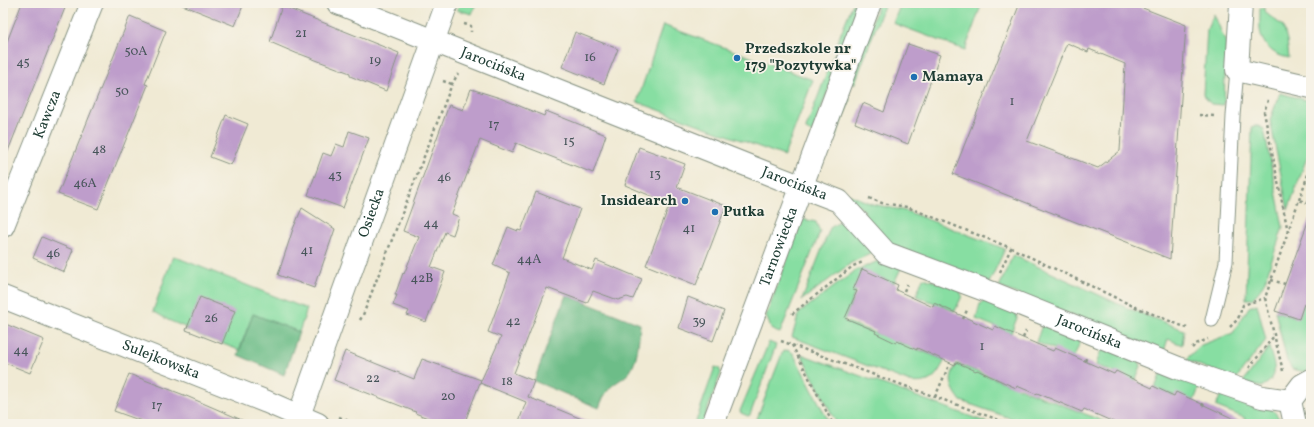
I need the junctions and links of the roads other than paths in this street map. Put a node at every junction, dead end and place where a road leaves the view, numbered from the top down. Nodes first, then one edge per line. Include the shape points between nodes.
1 (92, 3) edge
2 (338, 3) edge
3 (447, 3) edge
4 (870, 3) edge
5 (1240, 3) edge
6 (433, 41) junction
7 (1237, 70) junction
8 (1311, 87) edge
9 (801, 187) junction
10 (3, 226) edge
11 (3, 297) edge
12 (1212, 320) dead end
13 (1311, 380) edge
14 (1290, 401) junction
15 (312, 420) edge
16 (713, 424) edge
17 (1295, 424) edge

1 - 10 street, Kawcza
2 - 6 street, Jarocińska
3 - 6 street, Osiecka
4 - 9 street, Tarnowiecka
5 - 7 street
6 - 9 street, Jarocińska
6 - 15 street, Osiecka
7 - 8 street
7 - 12 lane via 1226,262
9 - 14 street, Jarocińska via 839,201 886,253 997,294 1178,368 1262,397
9 - 16 street, Tarnowiecka
11 - 15 street, Sulejkowska
13 - 14 street via 1302,385
14 - 17 street

